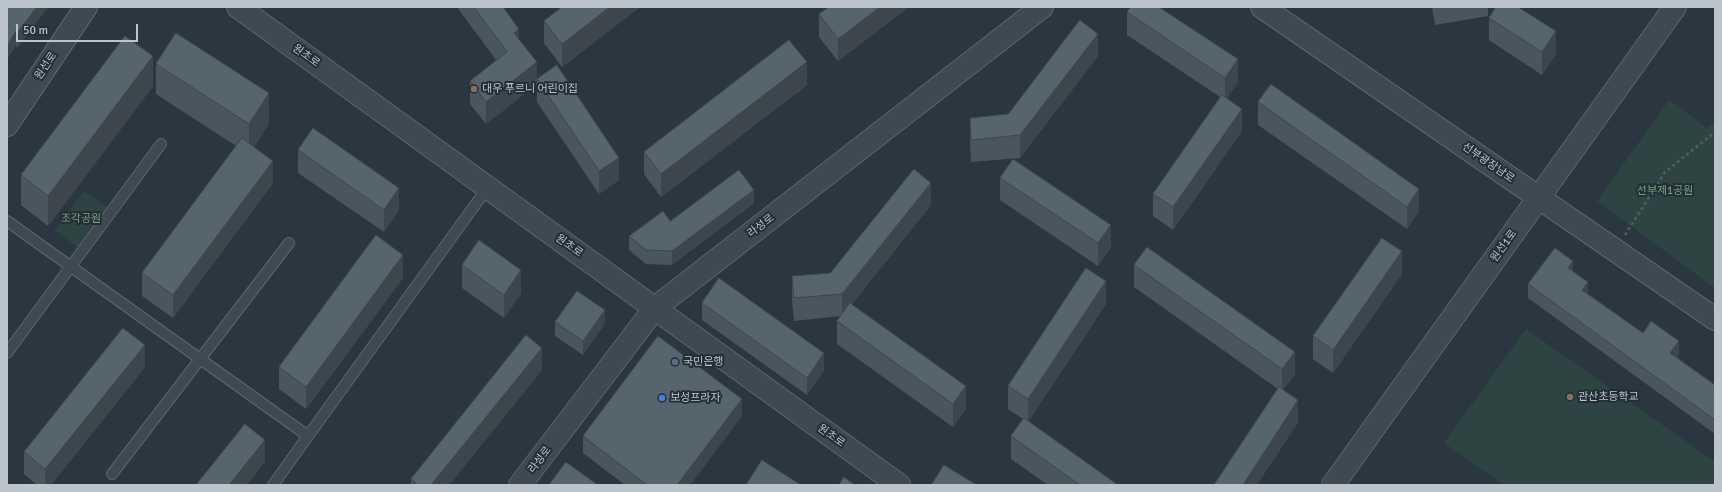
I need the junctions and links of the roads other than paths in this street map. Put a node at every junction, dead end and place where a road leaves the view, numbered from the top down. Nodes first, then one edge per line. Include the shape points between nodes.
1 (86, 7) edge
2 (238, 7) edge
3 (1042, 7) edge
4 (1262, 7) edge
5 (1675, 7) edge
6 (7, 125) edge
7 (162, 144) dead end
8 (488, 187) junction
9 (1538, 198) junction
10 (7, 221) edge
11 (289, 243) dead end
12 (70, 266) junction
13 (655, 308) junction
14 (1715, 319) edge
15 (7, 353) edge
16 (200, 359) junction
17 (308, 436) junction
18 (112, 474) dead end
19 (273, 485) edge
20 (520, 485) edge
21 (899, 485) edge
22 (1333, 485) edge

1 - 6 street, 원선로
2 - 8 street, 원초로
3 - 13 street, 라성로
4 - 9 street, 선부광장남로
5 - 9 street, 원선1로
7 - 12 lane
8 - 13 street, 원초로
8 - 17 lane
9 - 14 street, 선부광장남로
9 - 22 street, 원선1로
10 - 12 lane
11 - 16 lane
12 - 15 lane
12 - 16 lane
13 - 20 street, 라성로
13 - 21 street, 원초로
16 - 17 lane
16 - 18 lane
17 - 19 lane

